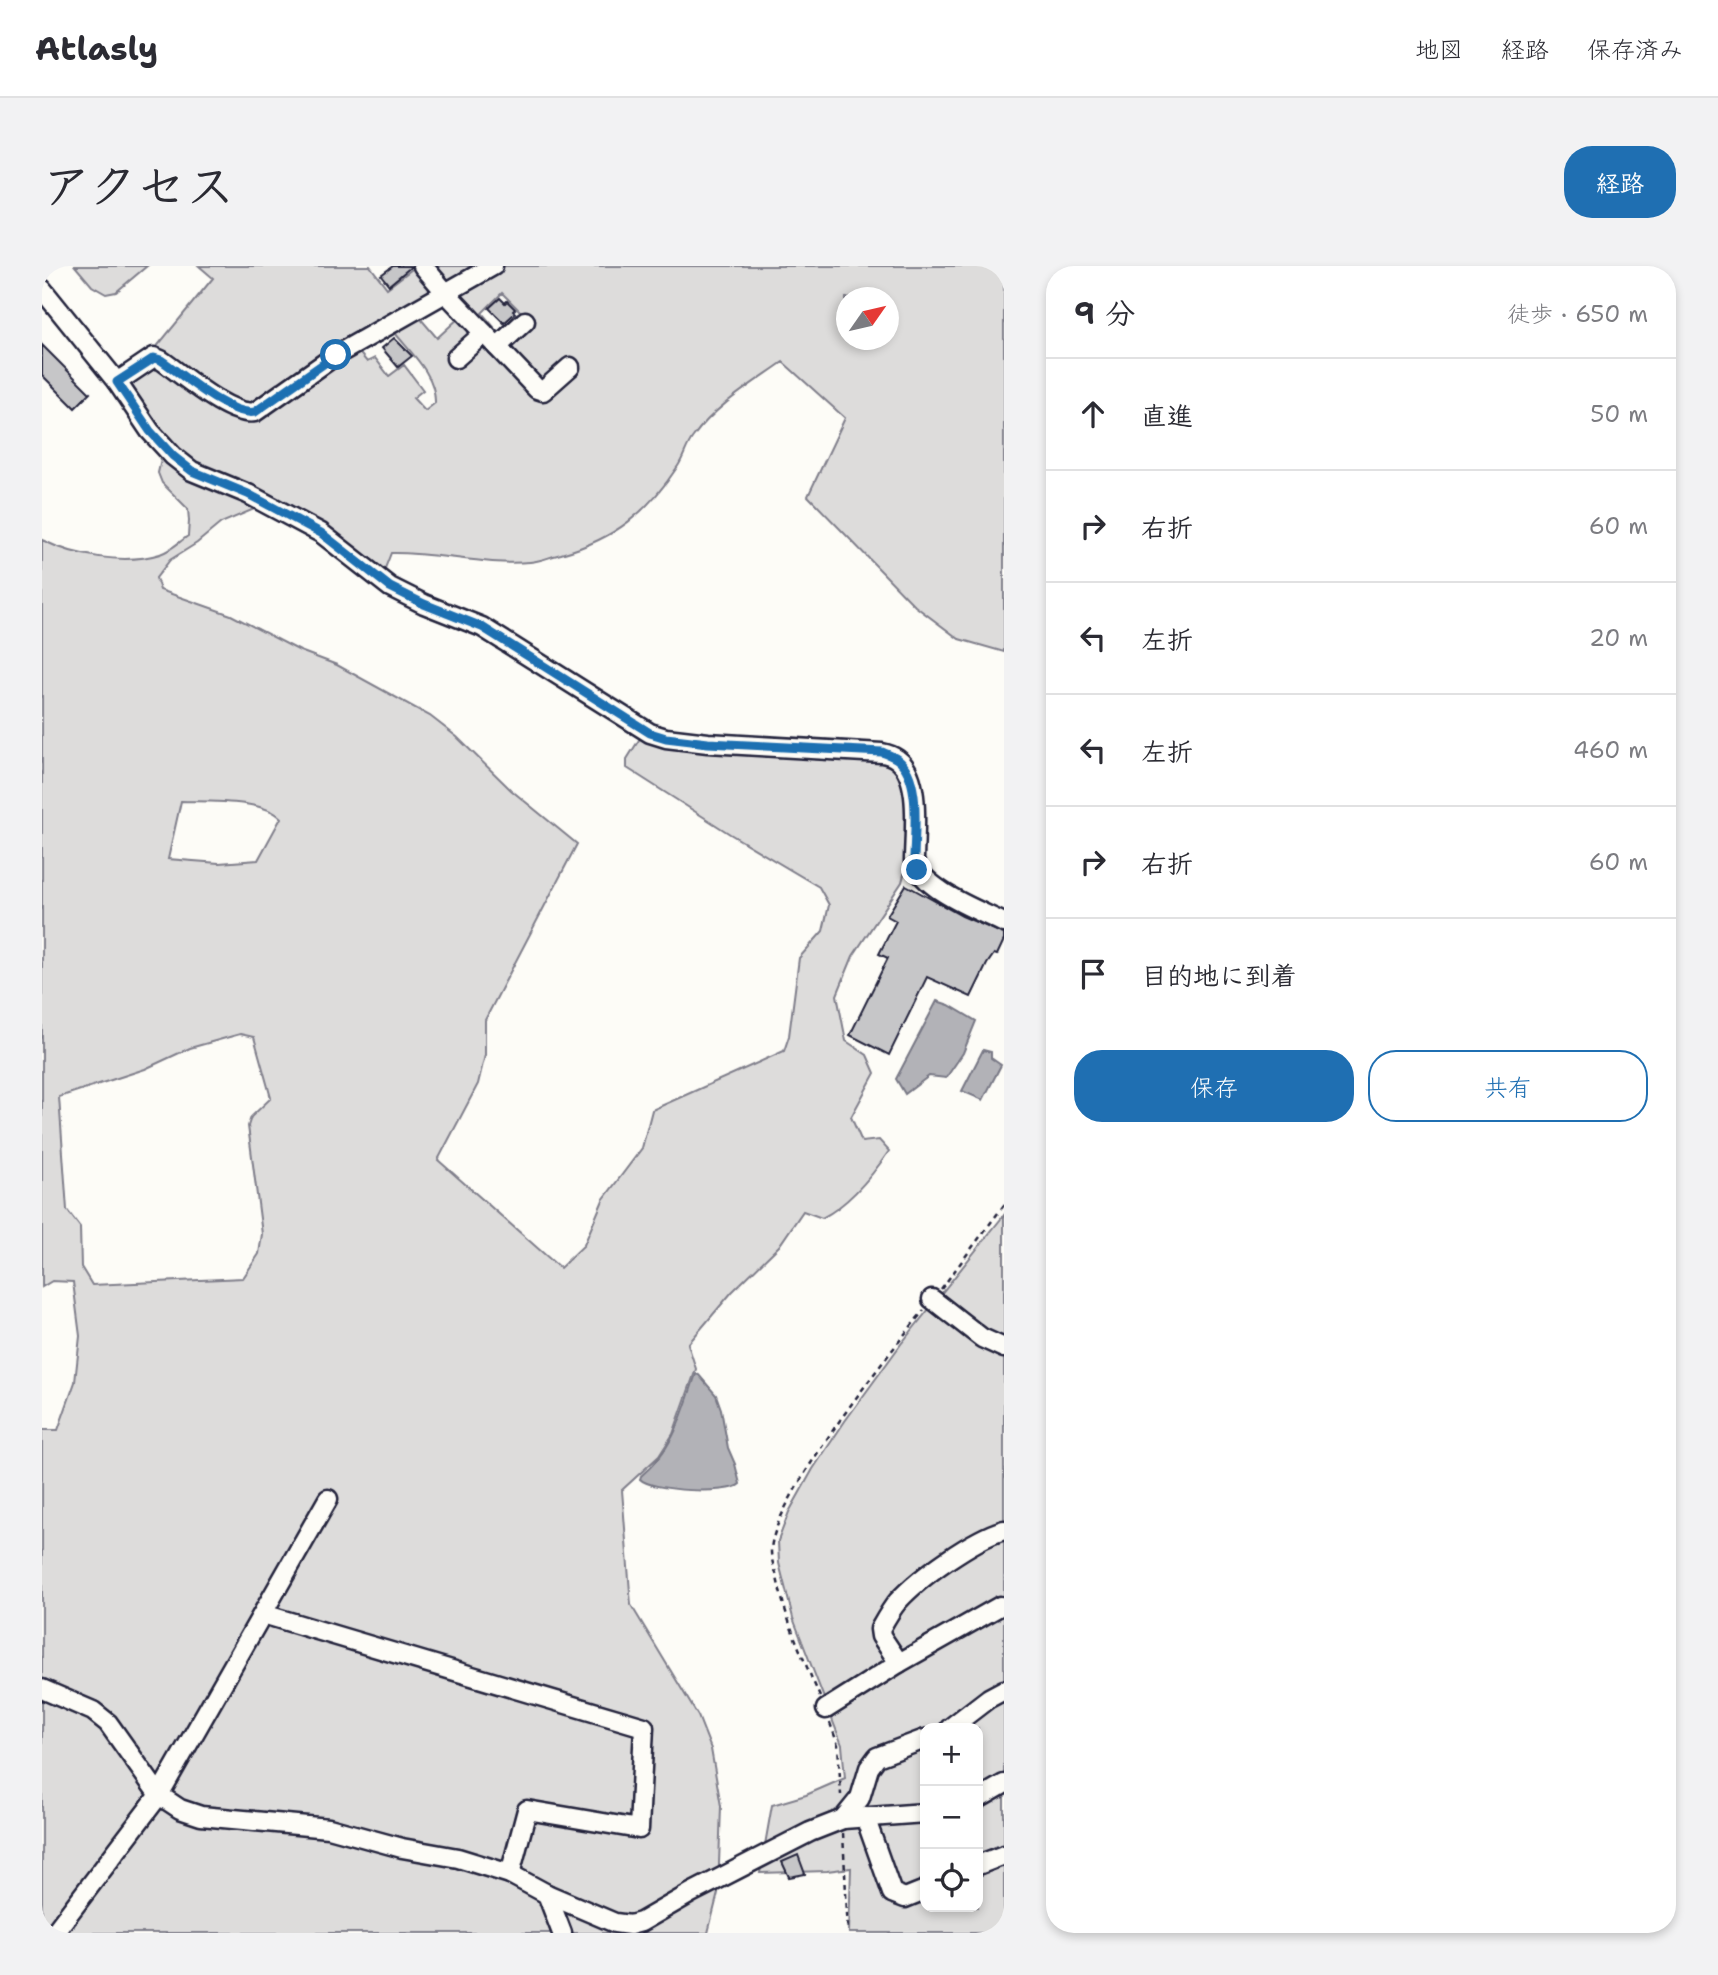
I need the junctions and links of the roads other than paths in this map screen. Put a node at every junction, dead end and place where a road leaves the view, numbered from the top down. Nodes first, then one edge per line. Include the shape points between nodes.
1 (423, 266) edge
2 (492, 266) edge
3 (42, 289) edge
4 (446, 293) junction
5 (525, 321) dead end
6 (484, 333) junction
7 (497, 348) junction
8 (456, 358) dead end
9 (570, 367) dead end
10 (117, 382) junction
11 (1004, 923) edge
12 (932, 1299) road end
13 (1004, 1348) edge
14 (328, 1499) dead end
15 (1004, 1530) edge
16 (1000, 1606) dead end
17 (263, 1614) junction
18 (899, 1663) junction
19 (42, 1689) edge
20 (1004, 1690) edge
21 (825, 1709) road end
22 (956, 1723) edge
23 (920, 1741) edge
24 (1004, 1784) edge
25 (159, 1795) junction
26 (983, 1796) edge
27 (920, 1814) edge
28 (865, 1817) junction
29 (843, 1819) junction
30 (1004, 1855) edge
31 (983, 1863) edge
32 (510, 1874) junction
33 (920, 1892) edge
34 (547, 1894) junction
35 (54, 1933) edge
36 (562, 1933) edge

1 - 4 lane
2 - 4 lane
3 - 10 lane
4 - 6 lane
4 - 10 lane via 336,355 248,414 226,405 154,358
5 - 7 lane
6 - 7 lane
6 - 8 lane
7 - 9 lane via 543,391
10 - 11 lane via 150,431 192,471 248,494 321,533 390,587 482,627 650,733 708,743 882,752 897,758 911,778 914,794 917,870 932,885
12 - 13 lane via 982,1338
14 - 17 lane
15 - 18 lane via 976,1542 895,1604 880,1629
16 - 18 lane
17 - 25 lane
17 - 32 lane via 644,1727 639,1829 527,1810
18 - 21 lane
19 - 25 lane via 93,1711 108,1723
20 - 22 lane
23 - 29 lane via 877,1757 860,1798
24 - 26 lane
25 - 32 lane via 201,1816 329,1828
25 - 35 lane
27 - 28 lane
28 - 29 lane
28 - 33 lane via 892,1894 905,1898
29 - 34 lane via 630,1925
30 - 31 lane
32 - 34 lane
34 - 36 lane

